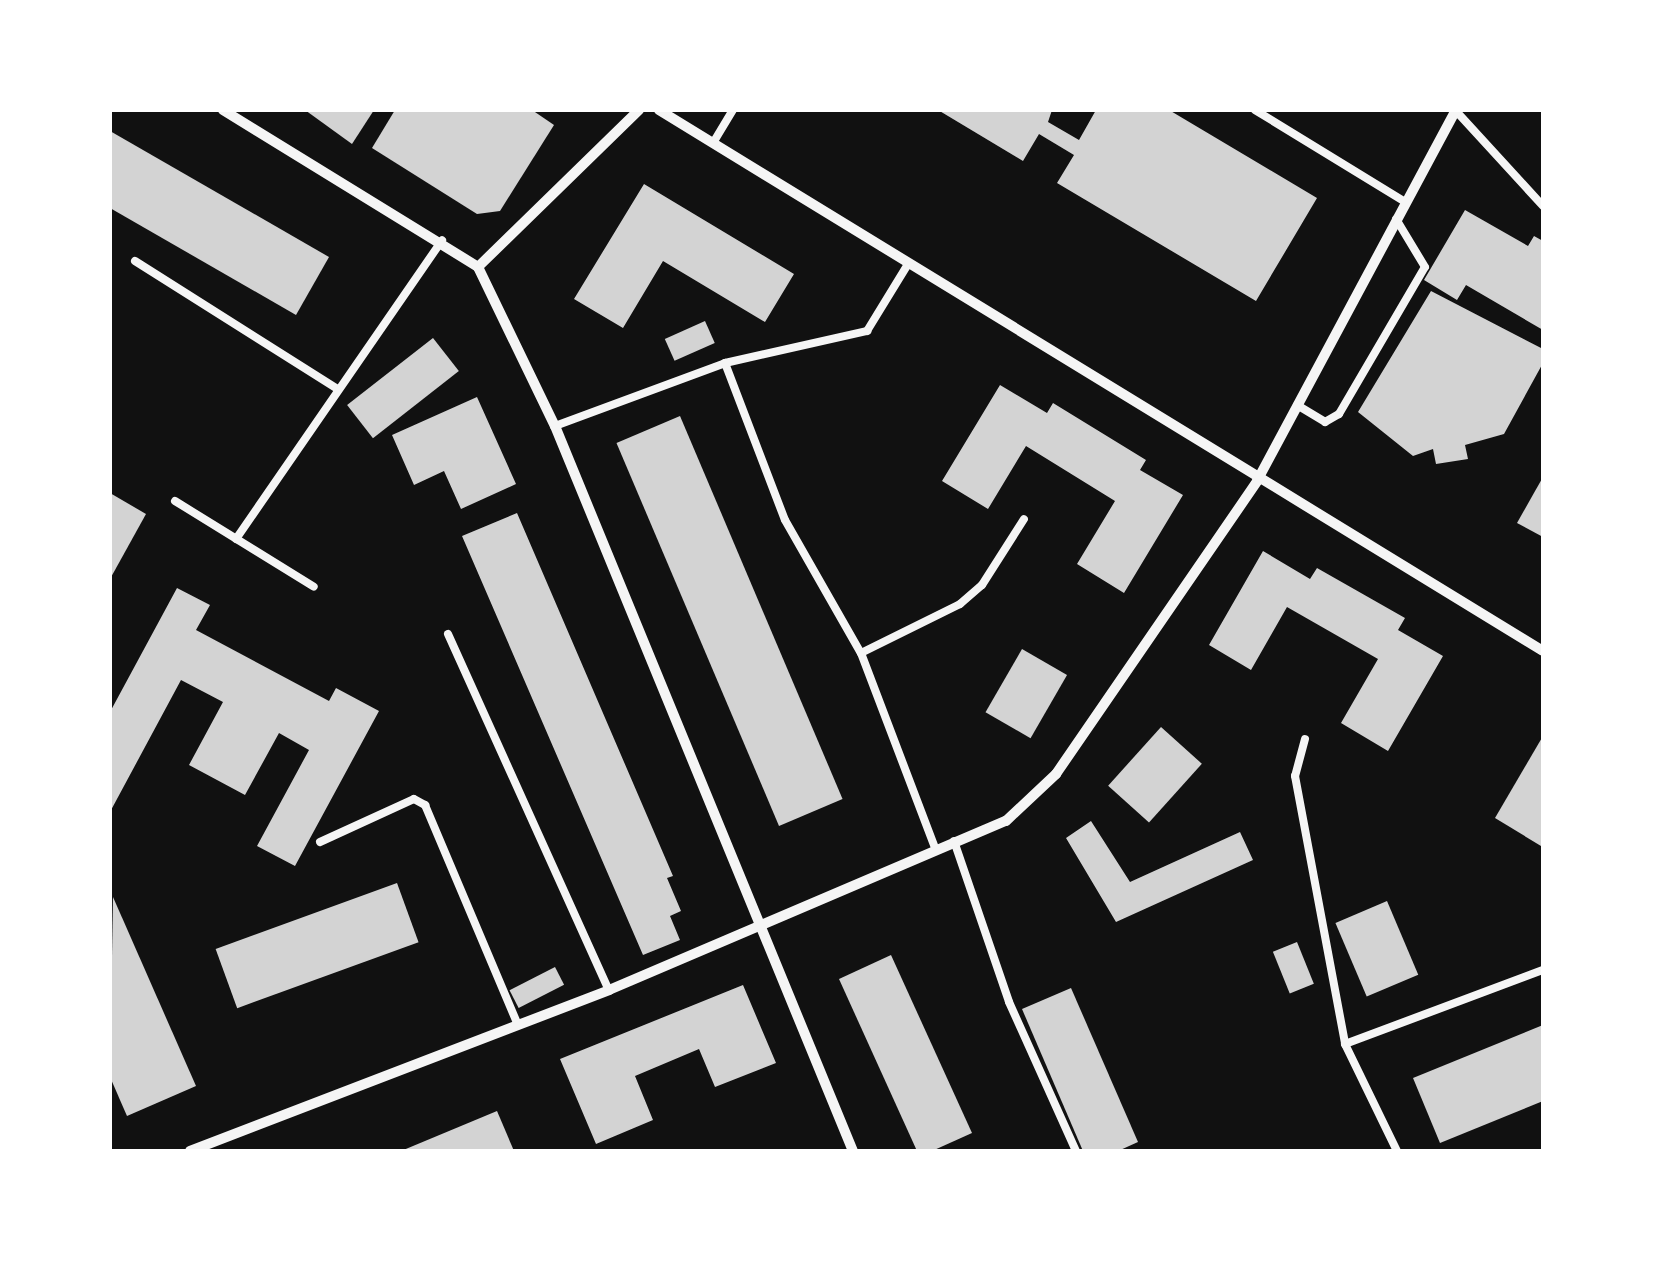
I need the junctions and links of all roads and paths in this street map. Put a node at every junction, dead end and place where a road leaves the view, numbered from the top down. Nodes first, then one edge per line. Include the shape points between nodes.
1 (223, 110) edge
2 (639, 110) edge
3 (660, 110) edge
4 (733, 110) edge
5 (1255, 110) edge
6 (1456, 110) edge
7 (713, 143) junction
8 (1405, 202) junction
9 (1543, 206) edge
10 (1396, 218) junction
11 (442, 240) junction
12 (135, 261) dead end
13 (908, 264) junction
14 (478, 267) junction
15 (725, 363) junction
16 (336, 388) junction
17 (1297, 405) junction
18 (555, 426) junction
19 (1257, 481) junction
20 (175, 501) dead end
21 (1024, 518) dead end
22 (236, 539) junction
23 (314, 586) dead end
24 (448, 634) dead end
25 (1543, 650) edge
26 (861, 653) junction
27 (1305, 739) dead end
28 (954, 841) junction
29 (320, 842) dead end
30 (934, 848) junction
31 (760, 922) junction
32 (1543, 970) edge
33 (609, 990) junction
34 (518, 1025) junction
35 (1345, 1044) junction
36 (190, 1151) edge
37 (853, 1151) edge
38 (1076, 1151) edge
39 (1396, 1151) edge

1 - 11 street
2 - 14 street
3 - 7 street
4 - 7 lane
5 - 8 lane
6 - 8 street
6 - 9 lane
7 - 13 street
8 - 10 street
10 - 17 street
10 - 17 lane via 1424,268 1339,414 1326,422
11 - 14 street
11 - 16 lane
12 - 16 lane
13 - 15 lane via 867,331
13 - 19 street
14 - 18 street
15 - 18 lane
15 - 26 lane via 785,520
16 - 22 lane
17 - 19 street
18 - 31 street
19 - 25 street
19 - 28 street via 1056,774 1006,820
20 - 22 lane
21 - 26 lane via 982,584 960,604
22 - 23 lane
24 - 33 lane
26 - 30 lane
27 - 35 lane via 1295,776
28 - 30 street
28 - 38 lane via 1008,1002
29 - 34 lane via 414,799 425,805
30 - 31 street
31 - 33 street
31 - 37 street
32 - 35 lane
33 - 34 street
34 - 36 street
35 - 39 lane

